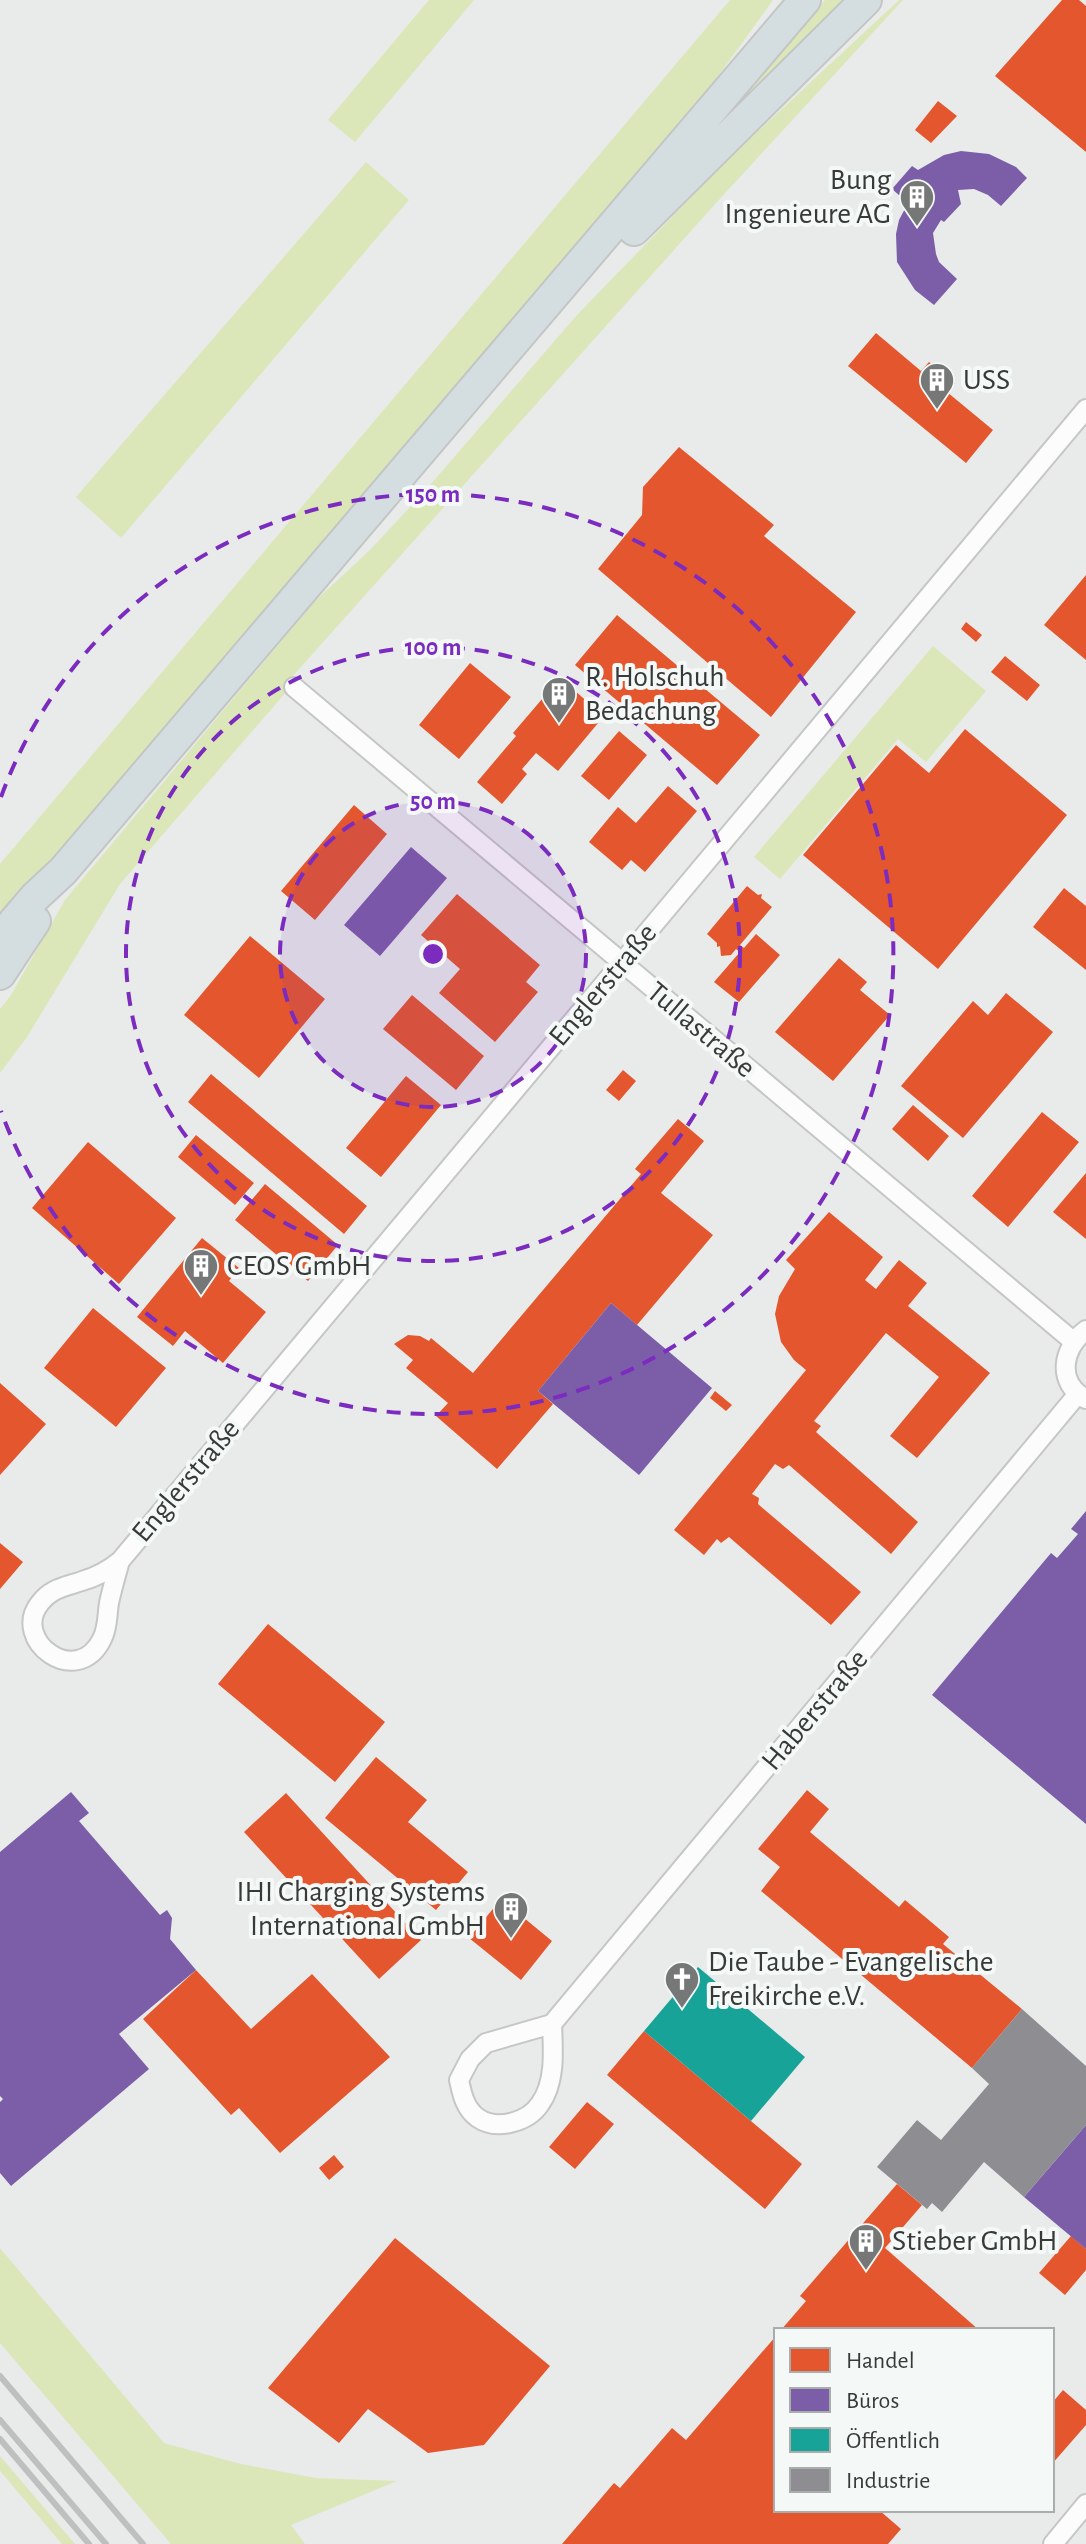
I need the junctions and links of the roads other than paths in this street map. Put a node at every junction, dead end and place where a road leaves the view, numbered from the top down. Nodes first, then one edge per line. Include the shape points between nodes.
1 (805, 0) edge
2 (866, 0) edge
3 (590, 254) junction
4 (1086, 409) edge
5 (294, 687) dead end
6 (63, 871) junction
7 (0, 938) edge
8 (622, 964) junction
9 (0, 974) edge
10 (1080, 1335) edge
11 (1082, 1397) edge
12 (120, 1561) junction
13 (552, 2024) junction
14 (1086, 2504) edge
15 (1053, 2544) edge

1 - 3 main road
2 - 3 main road via 632,233
3 - 6 main road
4 - 8 street, Englerstraße
5 - 8 street, Tullastraße
6 - 7 main road
6 - 9 main road
8 - 10 street, Tullastraße
8 - 12 street, Englerstraße
10 - 11 street, Haberstraße via 1066,1354 1065,1366 1067,1380
11 - 13 street, Haberstraße
12 - 12 street, Englerstraße via 100,1574 62,1586 37,1606 34,1634 50,1655 78,1661 92,1654 103,1638
13 - 13 street via 486,2043 470,2059 459,2080 464,2101 478,2118 516,2123 539,2106 551,2073
14 - 15 street

